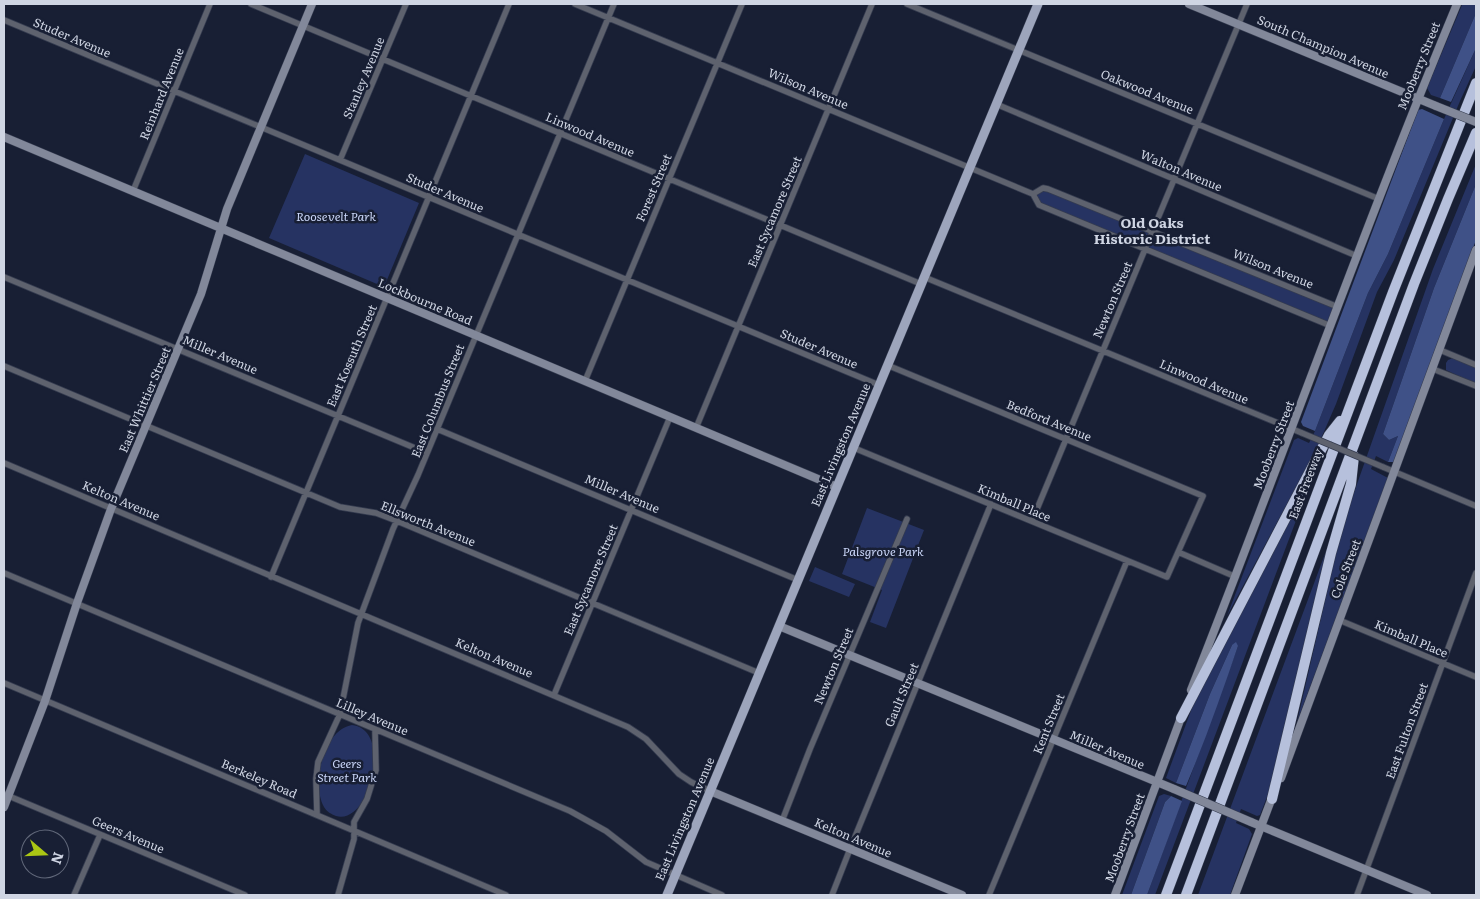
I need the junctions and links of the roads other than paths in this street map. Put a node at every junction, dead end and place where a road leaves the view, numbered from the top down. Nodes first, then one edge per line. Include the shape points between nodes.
1 (210, 4) edge
2 (251, 4) edge
3 (312, 4) edge
4 (406, 4) edge
5 (509, 4) edge
6 (575, 4) edge
7 (614, 4) edge
8 (742, 4) edge
9 (872, 4) edge
10 (907, 4) edge
11 (1038, 4) edge
12 (1189, 4) edge
13 (1247, 4) edge
14 (1457, 4) edge
15 (608, 17) junction
16 (4, 20) edge
17 (1238, 24) junction
18 (303, 25) junction
19 (1018, 50) junction
20 (383, 59) junction
21 (718, 63) junction
22 (1476, 83) edge
23 (174, 91) junction
24 (471, 96) junction
25 (1418, 98) junction
26 (996, 104) junction
27 (829, 109) junction
28 (1476, 122) edge
29 (1198, 124) junction
30 (260, 127) junction
31 (560, 133) junction
32 (1476, 133) edge
33 (4, 137) edge
34 (340, 160) junction
35 (970, 168) junction
36 (669, 179) junction
37 (1174, 179) junction
38 (133, 191) junction
39 (1033, 194) junction
40 (429, 197) junction
41 (1379, 199) junction
42 (780, 225) junction
43 (220, 229) junction
44 (1153, 232) junction
45 (518, 234) junction
46 (1145, 250) junction
47 (1476, 250) edge
48 (1358, 256) junction
49 (4, 277) edge
50 (627, 280) junction
51 (922, 280) junction
52 (387, 298) junction
53 (1338, 307) junction
54 (738, 326) junction
55 (1331, 326) junction
56 (476, 335) junction
57 (178, 350) junction
58 (1103, 350) junction
59 (1440, 350) junction
60 (888, 365) junction
61 (1476, 365) edge
62 (4, 366) edge
63 (1433, 368) junction
64 (585, 381) junction
65 (879, 385) junction
66 (1476, 386) edge
67 (1346, 415) junction
68 (338, 416) junction
69 (670, 417) junction
70 (146, 426) junction
71 (696, 428) junction
72 (437, 429) junction
73 (1292, 429) junction
74 (1066, 439) junction
75 (1356, 440) junction
76 (854, 448) junction
77 (426, 454) junction
78 (4, 463) edge
79 (1394, 472) junction
80 (837, 486) junction
81 (306, 493) junction
82 (991, 504) junction
83 (1476, 506) edge
84 (111, 509) junction
85 (631, 510) junction
86 (907, 519) dead end
87 (397, 521) junction
88 (1032, 521) junction
89 (1178, 552) junction
90 (1127, 560) junction
91 (4, 573) edge
92 (1476, 573) edge
93 (272, 576) junction
94 (1236, 577) junction
95 (798, 580) junction
96 (593, 603) junction
97 (77, 604) junction
98 (361, 614) junction
99 (1339, 620) junction
100 (779, 626) junction
101 (850, 655) junction
102 (1442, 663) junction
103 (759, 673) junction
104 (1476, 677) edge
105 (4, 683) edge
106 (918, 683) junction
107 (554, 696) junction
108 (45, 701) junction
109 (340, 714) junction
110 (1181, 718) junction
111 (375, 729) junction
112 (1054, 739) junction
113 (1157, 782) junction
114 (710, 790) junction
115 (6, 795) edge
116 (1272, 799) junction
117 (4, 806) edge
118 (316, 814) junction
119 (782, 821) junction
120 (1261, 827) junction
121 (353, 831) junction
122 (100, 834) junction
123 (850, 849) junction
124 (1366, 870) junction
125 (675, 876) junction
126 (74, 895) edge
127 (245, 895) edge
128 (338, 895) edge
129 (506, 895) edge
130 (667, 895) edge
131 (722, 895) edge
132 (832, 895) edge
133 (962, 895) edge
134 (989, 895) edge
135 (1115, 895) edge
136 (1166, 895) edge
137 (1186, 895) edge
138 (1235, 895) edge
139 (1356, 895) edge
140 (1427, 895) edge

1 - 23 street, Reinhard Avenue
2 - 18 street, Linwood Avenue
3 - 18 street, East Whittier Street
4 - 20 street, Stanley Avenue
5 - 24 street, East Kossuth Street
6 - 15 street, Wilson Avenue
7 - 15 street, East Columbus Street
8 - 21 street, Forest Street
9 - 27 street, East Sycamore Street
10 - 19 street, Oakwood Avenue
11 - 19 main road, East Livingston Avenue
12 - 17 street, South Champion Avenue
13 - 17 street, Newton Street
14 - 25 street, Mooberry Street
15 - 21 street, Wilson Avenue
15 - 31 street, East Columbus Street
16 - 23 street, Studer Avenue
17 - 25 street, South Champion Avenue
17 - 29 street, Newton Street
18 - 20 street, Linwood Avenue
18 - 30 street, East Whittier Street
19 - 26 main road, East Livingston Avenue
19 - 29 street, Oakwood Avenue
20 - 24 street, Linwood Avenue
20 - 34 street, Stanley Avenue
21 - 27 street, Wilson Avenue
21 - 36 street, Forest Street
22 - 67 highway, East Freeway
23 - 30 street, Studer Avenue
23 - 38 street, Reinhard Avenue
24 - 31 street, Linwood Avenue
24 - 40 street, East Kossuth Street
25 - 28 street, South Champion Avenue, bridge
25 - 41 street, Mooberry Street
26 - 35 main road, East Livingston Avenue
26 - 37 street, Walton Avenue
27 - 35 street, Wilson Avenue
27 - 42 street, East Sycamore Street
29 - 37 street, Newton Street
29 - 41 street, Oakwood Avenue
30 - 34 street, Studer Avenue
30 - 43 street, East Whittier Street
31 - 36 street, Linwood Avenue
31 - 45 street, East Columbus Street
32 - 75 highway via 1414,284
33 - 38 street, Lockbourne Road
34 - 40 street, Studer Avenue
35 - 39 street, Wilson Avenue
35 - 51 main road, East Livingston Avenue
36 - 42 street, Linwood Avenue
36 - 50 street, Forest Street
37 - 44 street, Newton Street
37 - 48 street, Walton Avenue
38 - 43 street, Lockbourne Road
39 - 44 street, Wilson Avenue via 1043,188 1048,189
39 - 46 street, Wilson Avenue via 1039,206
40 - 45 street, Studer Avenue
40 - 52 street, East Kossuth Street
41 - 48 street, Mooberry Street
42 - 51 street, Linwood Avenue
42 - 54 street, East Sycamore Street
43 - 52 street, Lockbourne Road
43 - 57 street, East Whittier Street via 201,294
44 - 46 street, Newton Street
44 - 53 street, Wilson Avenue
45 - 50 street, Studer Avenue
45 - 56 street, East Columbus Street
46 - 55 street, Wilson Avenue
46 - 58 street, Newton Street
47 - 59 street, Cole Street
48 - 53 street, Mooberry Street
49 - 57 street, Miller Avenue
50 - 54 street, Studer Avenue
50 - 64 street, Forest Street
51 - 58 street, Linwood Avenue
51 - 60 main road, East Livingston Avenue
52 - 56 street, Lockbourne Road
52 - 68 street, East Kossuth Street
53 - 55 street, Mooberry Street
54 - 65 street, Studer Avenue
54 - 71 street, East Sycamore Street
55 - 73 street, Mooberry Street
56 - 64 street, Lockbourne Road
56 - 72 street, East Columbus Street
57 - 68 street, Miller Avenue
57 - 70 street, East Whittier Street
58 - 73 street, Linwood Avenue
58 - 74 street, Newton Street
59 - 61 street
59 - 63 street, Cole Street
60 - 65 main road, East Livingston Avenue
60 - 74 street, Bedford Avenue
62 - 70 street, Ellsworth Avenue
63 - 66 street
63 - 79 street, Cole Street
64 - 69 street, Lockbourne Road
65 - 76 main road, East Livingston Avenue
67 - 110 highway via 1329,434
67 - 136 highway, East Freeway
68 - 77 street, Miller Avenue
68 - 81 street, East Kossuth Street
69 - 71 street, Lockbourne Road
69 - 85 street, East Sycamore Street
70 - 81 street, Ellsworth Avenue
70 - 84 street, East Whittier Street
71 - 80 street, Lockbourne Road
72 - 77 street, East Columbus Street
72 - 85 street, Miller Avenue
73 - 79 street, Linwood Avenue, bridge
73 - 94 street, Mooberry Street
74 - 88 street, Newton Street
74 - 89 street, Bedford Avenue via 1203,496
75 - 116 highway via 1351,484 1331,553
75 - 137 highway
76 - 80 main road, East Livingston Avenue
76 - 82 street, Kimball Place
77 - 87 street, East Columbus Street
78 - 84 street, Kelton Avenue
79 - 83 street, Linwood Avenue
79 - 99 street, Cole Street
80 - 95 main road, East Livingston Avenue
81 - 87 street, Ellsworth Avenue via 340,507 376,513
81 - 93 street, East Kossuth Street
82 - 88 street, Kimball Place
82 - 106 street, Gault Street
84 - 93 street, Kelton Avenue
84 - 97 street, East Whittier Street
85 - 95 street, Miller Avenue
85 - 96 street, East Sycamore Street
86 - 101 street, Newton Street
87 - 96 street, Ellsworth Avenue
87 - 98 street, East Columbus Street
88 - 90 street, Kimball Place
89 - 90 street, Kimball Place via 1167,576
89 - 94 street
90 - 112 street, Kent Street
91 - 97 street, Lilley Avenue
92 - 102 street, East Fulton Street
93 - 98 street, Kelton Avenue
94 - 110 street, Mooberry Street
95 - 100 main road, East Livingston Avenue
96 - 103 street, Ellsworth Avenue
96 - 107 street, East Sycamore Street
97 - 108 street, East Whittier Street
97 - 109 street, Lilley Avenue
98 - 107 street, Kelton Avenue
98 - 109 street, East Columbus Street
99 - 102 street, Kimball Place
99 - 116 street, Cole Street
100 - 101 street, Miller Avenue
100 - 103 main road, East Livingston Avenue
101 - 106 street, Miller Avenue
101 - 119 street, Newton Street
102 - 104 street, Kimball Place
102 - 124 street, East Fulton Street
103 - 114 main road, East Livingston Avenue
105 - 108 street, Berkeley Road
106 - 112 street, Miller Avenue
106 - 123 street, Gault Street
107 - 114 street, Kelton Avenue via 628,727 646,739 675,771
108 - 115 street, East Whittier Street
108 - 118 street, Berkeley Road
109 - 111 street, Lilley Avenue
109 - 118 street, East Columbus Street via 318,762
110 - 113 street, Mooberry Street
111 - 121 street via 373,785 354,822
111 - 125 street, Lilley Avenue via 585,818 646,862
112 - 113 street, Miller Avenue
112 - 134 street, Kent Street
113 - 120 street, Miller Avenue, bridge
113 - 135 street, Mooberry Street
114 - 119 street, Kelton Avenue
114 - 125 main road, East Livingston Avenue
115 - 117 street, East Whittier Street
115 - 122 street, Geers Avenue
116 - 120 street, Cole Street
118 - 121 street, Berkeley Road
119 - 123 street, Kelton Avenue
120 - 124 street, Miller Avenue
120 - 138 street, Cole Street
121 - 128 street via 352,848
121 - 129 street, Berkeley Road
122 - 126 street
122 - 127 street, Geers Avenue
123 - 132 street, Gault Street
123 - 133 street, Kelton Avenue
124 - 139 street, East Fulton Street
124 - 140 street, Miller Avenue
125 - 130 main road, East Livingston Avenue
125 - 131 street, Lilley Avenue

